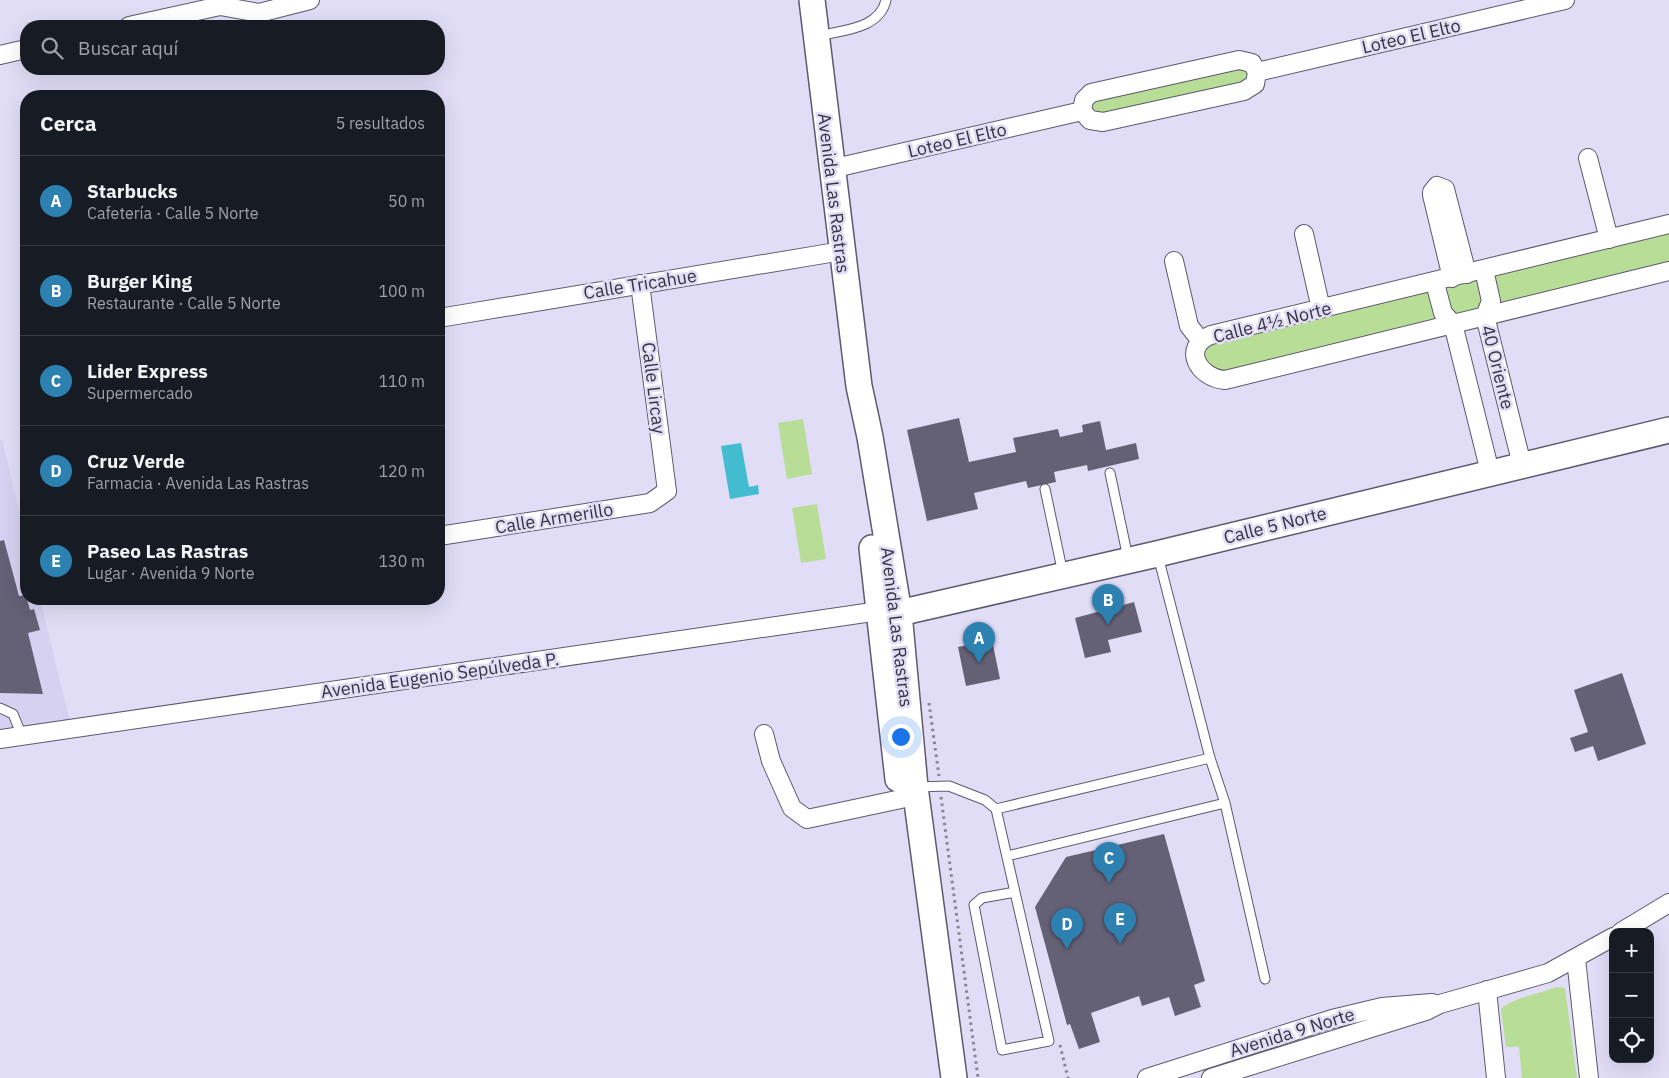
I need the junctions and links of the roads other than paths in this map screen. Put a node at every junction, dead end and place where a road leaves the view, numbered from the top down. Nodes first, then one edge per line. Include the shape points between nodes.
1 (310, 0) edge
2 (812, 0) edge
3 (886, 0) edge
4 (1565, 0) edge
5 (223, 3) edge
6 (154, 20) edge
7 (815, 37) junction
8 (20, 50) edge
9 (0, 55) edge
10 (1257, 72) junction
11 (1082, 111) junction
12 (1588, 158) dead end
13 (831, 169) junction
14 (1669, 224) edge
15 (1304, 234) dead end
16 (1608, 239) junction
17 (842, 251) junction
18 (1174, 261) dead end
19 (1484, 270) junction
20 (1669, 271) edge
21 (1435, 283) junction
22 (640, 284) junction
23 (1321, 309) junction
24 (1485, 316) junction
25 (445, 317) edge
26 (1453, 324) junction
27 (1201, 341) junction
28 (1669, 430) edge
29 (1522, 465) junction
30 (1490, 472) junction
31 (1110, 473) dead end
32 (1045, 489) dead end
33 (667, 492) joint
34 (445, 535) edge
35 (1157, 554) junction
36 (1128, 560) junction
37 (1063, 574) junction
38 (889, 612) junction
39 (0, 708) edge
40 (764, 734) dead end
41 (22, 736) junction
42 (0, 740) edge
43 (1210, 758) junction
44 (908, 793) junction
45 (1225, 803) junction
46 (996, 809) junction
47 (1007, 856) junction
48 (1015, 892) junction
49 (1669, 903) edge
50 (1628, 928) edge
51 (1609, 939) edge
52 (1576, 958) junction
53 (1265, 980) dead end
54 (1487, 990) junction
55 (1440, 1004) junction
56 (1286, 1033) junction
57 (1293, 1051) junction
58 (1184, 1072) edge
59 (941, 1078) edge
60 (954, 1078) edge
61 (1147, 1078) edge
62 (1211, 1078) edge
63 (1496, 1078) edge
64 (1589, 1078) edge

1 - 5 street via 259,13
2 - 7 street, Avenida Las Rastras
3 - 7 lane via 876,19
4 - 10 street, Loteo El Elto
5 - 6 street
7 - 13 street, Avenida Las Rastras
8 - 9 street
10 - 11 street via 1255,84 1248,89 1178,106 1098,123
10 - 11 street via 1252,63 1239,60 1096,92 1084,100
11 - 13 street, Loteo El Elto
12 - 16 street
13 - 17 street, Avenida Las Rastras
14 - 16 street, Calle 4½ Norte
15 - 23 street
16 - 19 street, Calle 4½ Norte
17 - 22 street, Calle Tricahue
17 - 38 street, Avenida Las Rastras via 859,386 870,437
18 - 27 street via 1187,319
19 - 21 street, Calle 4½ Norte
19 - 24 street, 40 Oriente via 1491,301
20 - 24 street, Calle 4½ Norte
21 - 23 street, Calle 4½ Norte
21 - 26 street, 40 Oriente via 1443,313
22 - 25 street, Calle Tricahue
22 - 33 street, Calle Lircay
23 - 27 street, Calle 4½ Norte via 1211,335
24 - 26 street, Calle 4½ Norte
24 - 29 street, 40 Oriente
26 - 27 street, Calle 4½ Norte via 1225,380 1209,377 1198,367 1196,353
26 - 30 street, 40 Oriente
28 - 29 street, Calle 5 Norte
29 - 30 street, Calle 5 Norte
30 - 35 street, Calle 5 Norte
31 - 36 lane
32 - 37 lane
33 - 34 street, Calle Armerillo via 650,503
35 - 36 street, Calle 5 Norte
35 - 43 lane
36 - 37 street, Calle 5 Norte
37 - 38 street, Calle 5 Norte
38 - 41 street, Avenida Eugenio Sepúlveda P.
38 - 44 street, Avenida Las Rastras
39 - 41 lane via 13,714
40 - 44 street via 771,761 792,808 807,819
41 - 42 street, Avenida Eugenio Sepúlveda P.
43 - 45 lane
43 - 46 lane
44 - 46 lane via 949,786 985,800
44 - 59 street, Avenida Las Rastras
44 - 60 street, Avenida Las Rastras
45 - 47 lane
45 - 53 lane
46 - 47 lane
47 - 48 lane
48 - 48 lane via 982,898 974,905 1002,1050 1049,1041
49 - 50 street
51 - 52 street, Avenida 9 Norte
52 - 54 street, Avenida 9 Norte via 1537,977
52 - 64 street
54 - 55 street, Avenida 9 Norte
54 - 63 street
55 - 56 street, Avenida 9 Norte via 1410,1003 1382,1007
55 - 57 street, Avenida 9 Norte
56 - 57 street
56 - 58 street, Avenida 9 Norte
57 - 62 street, Avenida 9 Norte
58 - 61 street, Avenida 9 Norte

